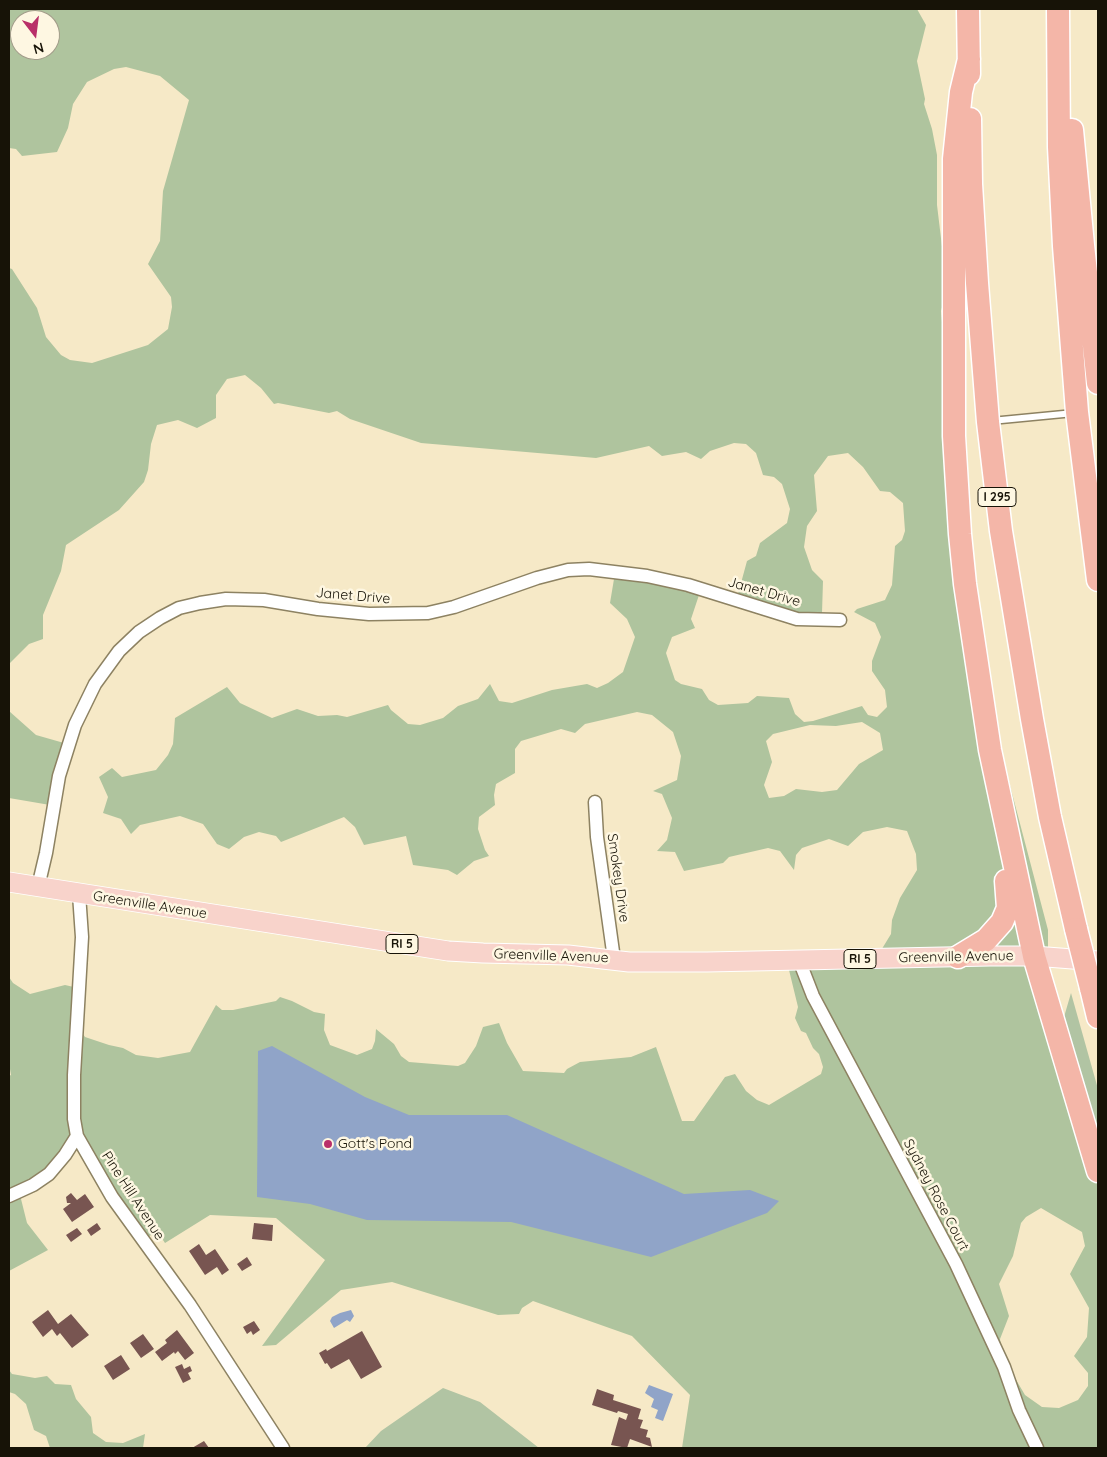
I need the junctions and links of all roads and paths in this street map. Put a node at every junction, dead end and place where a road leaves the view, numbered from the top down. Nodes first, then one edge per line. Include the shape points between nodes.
1 (968, 9) edge
2 (1059, 9) edge
3 (969, 59) junction
4 (1098, 383) edge
5 (1077, 412) junction
6 (988, 422) junction
7 (1098, 580) edge
8 (840, 620) dead end
9 (595, 802) dead end
10 (1001, 806) junction
11 (9, 882) edge
12 (38, 887) junction
13 (79, 894) junction
14 (1034, 956) junction
15 (958, 957) junction
16 (614, 959) junction
17 (799, 960) junction
18 (1098, 961) edge
19 (1098, 1016) edge
20 (77, 1136) junction
21 (1098, 1171) edge
22 (9, 1196) edge
23 (283, 1448) edge
24 (1038, 1448) edge

1 - 3 highway, I 295
2 - 4 highway
2 - 5 highway via 1060,197
3 - 6 highway, I 295 via 973,226
3 - 10 highway via 961,92 954,159 954,436 966,594
5 - 6 lane
5 - 7 highway
6 - 19 highway, I 295, bridge via 1004,550 1049,809
8 - 12 street, Janet Drive via 797,619 688,585 589,569 568,570 536,578 454,608 428,613 369,614 255,599 226,599 179,608 139,632 118,651 95,684 75,725 59,776
9 - 16 street, Smokey Drive via 596,836
10 - 14 highway
10 - 15 highway via 999,841 1008,908 993,933
11 - 12 main road, Greenville Avenue / RI 5
12 - 13 main road, Greenville Avenue / RI 5
13 - 16 main road, Greenville Avenue / RI 5 via 448,950
13 - 20 street, Pine Hill Avenue via 82,937 74,1075
14 - 15 main road, Greenville Avenue / RI 5
14 - 18 main road, Greenville Avenue / RI 5
14 - 21 highway
15 - 17 main road, Greenville Avenue / RI 5
16 - 17 main road, Greenville Avenue / RI 5 via 629,962
17 - 24 street, Sydney Rose Court via 813,996 956,1264
20 - 22 street via 49,1174
20 - 23 street, Pine Hill Avenue via 112,1197 190,1305

